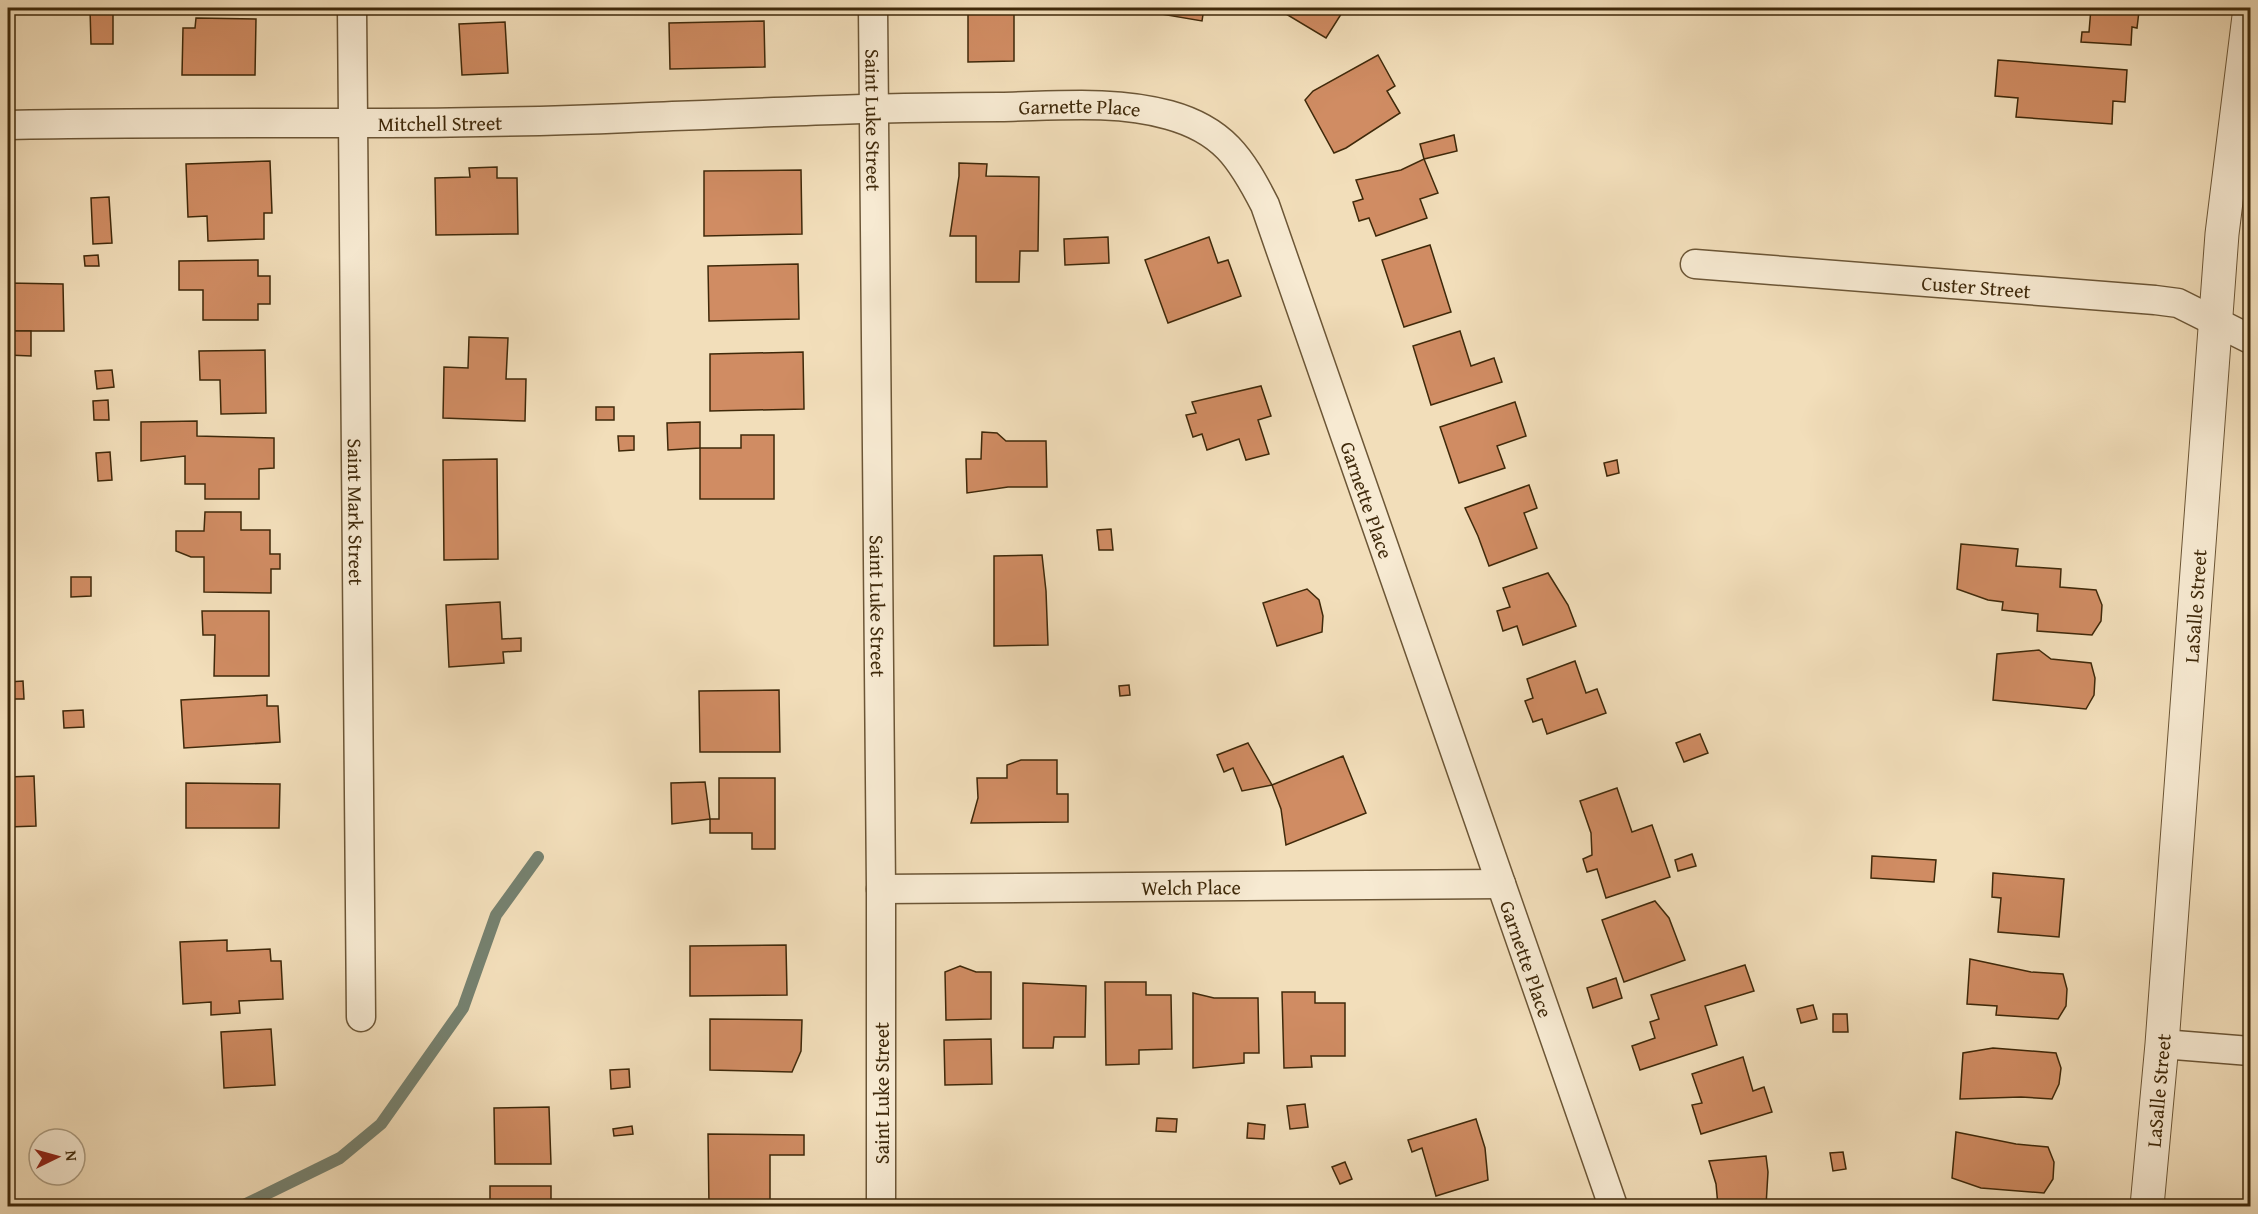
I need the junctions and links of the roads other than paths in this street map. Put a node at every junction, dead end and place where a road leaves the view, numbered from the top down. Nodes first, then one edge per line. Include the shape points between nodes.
1 (352, 8) edge
2 (873, 8) edge
3 (2250, 8) edge
4 (873, 107) junction
5 (353, 122) junction
6 (8, 125) edge
7 (1695, 264) dead end
8 (2216, 321) junction
9 (2250, 339) edge
10 (1501, 884) junction
11 (881, 889) junction
12 (361, 1017) dead end
13 (2162, 1044) junction
14 (2250, 1051) edge
15 (881, 1206) edge
16 (1612, 1206) edge
17 (2147, 1206) edge

1 - 5 street, Saint Mark Street
2 - 4 street, Saint Luke Street
3 - 8 street, LaSalle Street via 2222,234
4 - 5 street, Mitchell Street via 557,121
4 - 10 street, Garnette Place via 1123,106 1192,123 1215,135 1245,166 1269,215
4 - 11 street, Saint Luke Street
5 - 6 street, Mitchell Street
5 - 12 street, Saint Mark Street
7 - 8 street, Custer Street via 2155,300 2178,303
8 - 9 street, Custer Street
8 - 13 street, LaSalle Street
10 - 11 street, Welch Place
10 - 16 street, Garnette Place
11 - 15 street, Saint Luke Street
13 - 14 street
13 - 17 street, LaSalle Street

